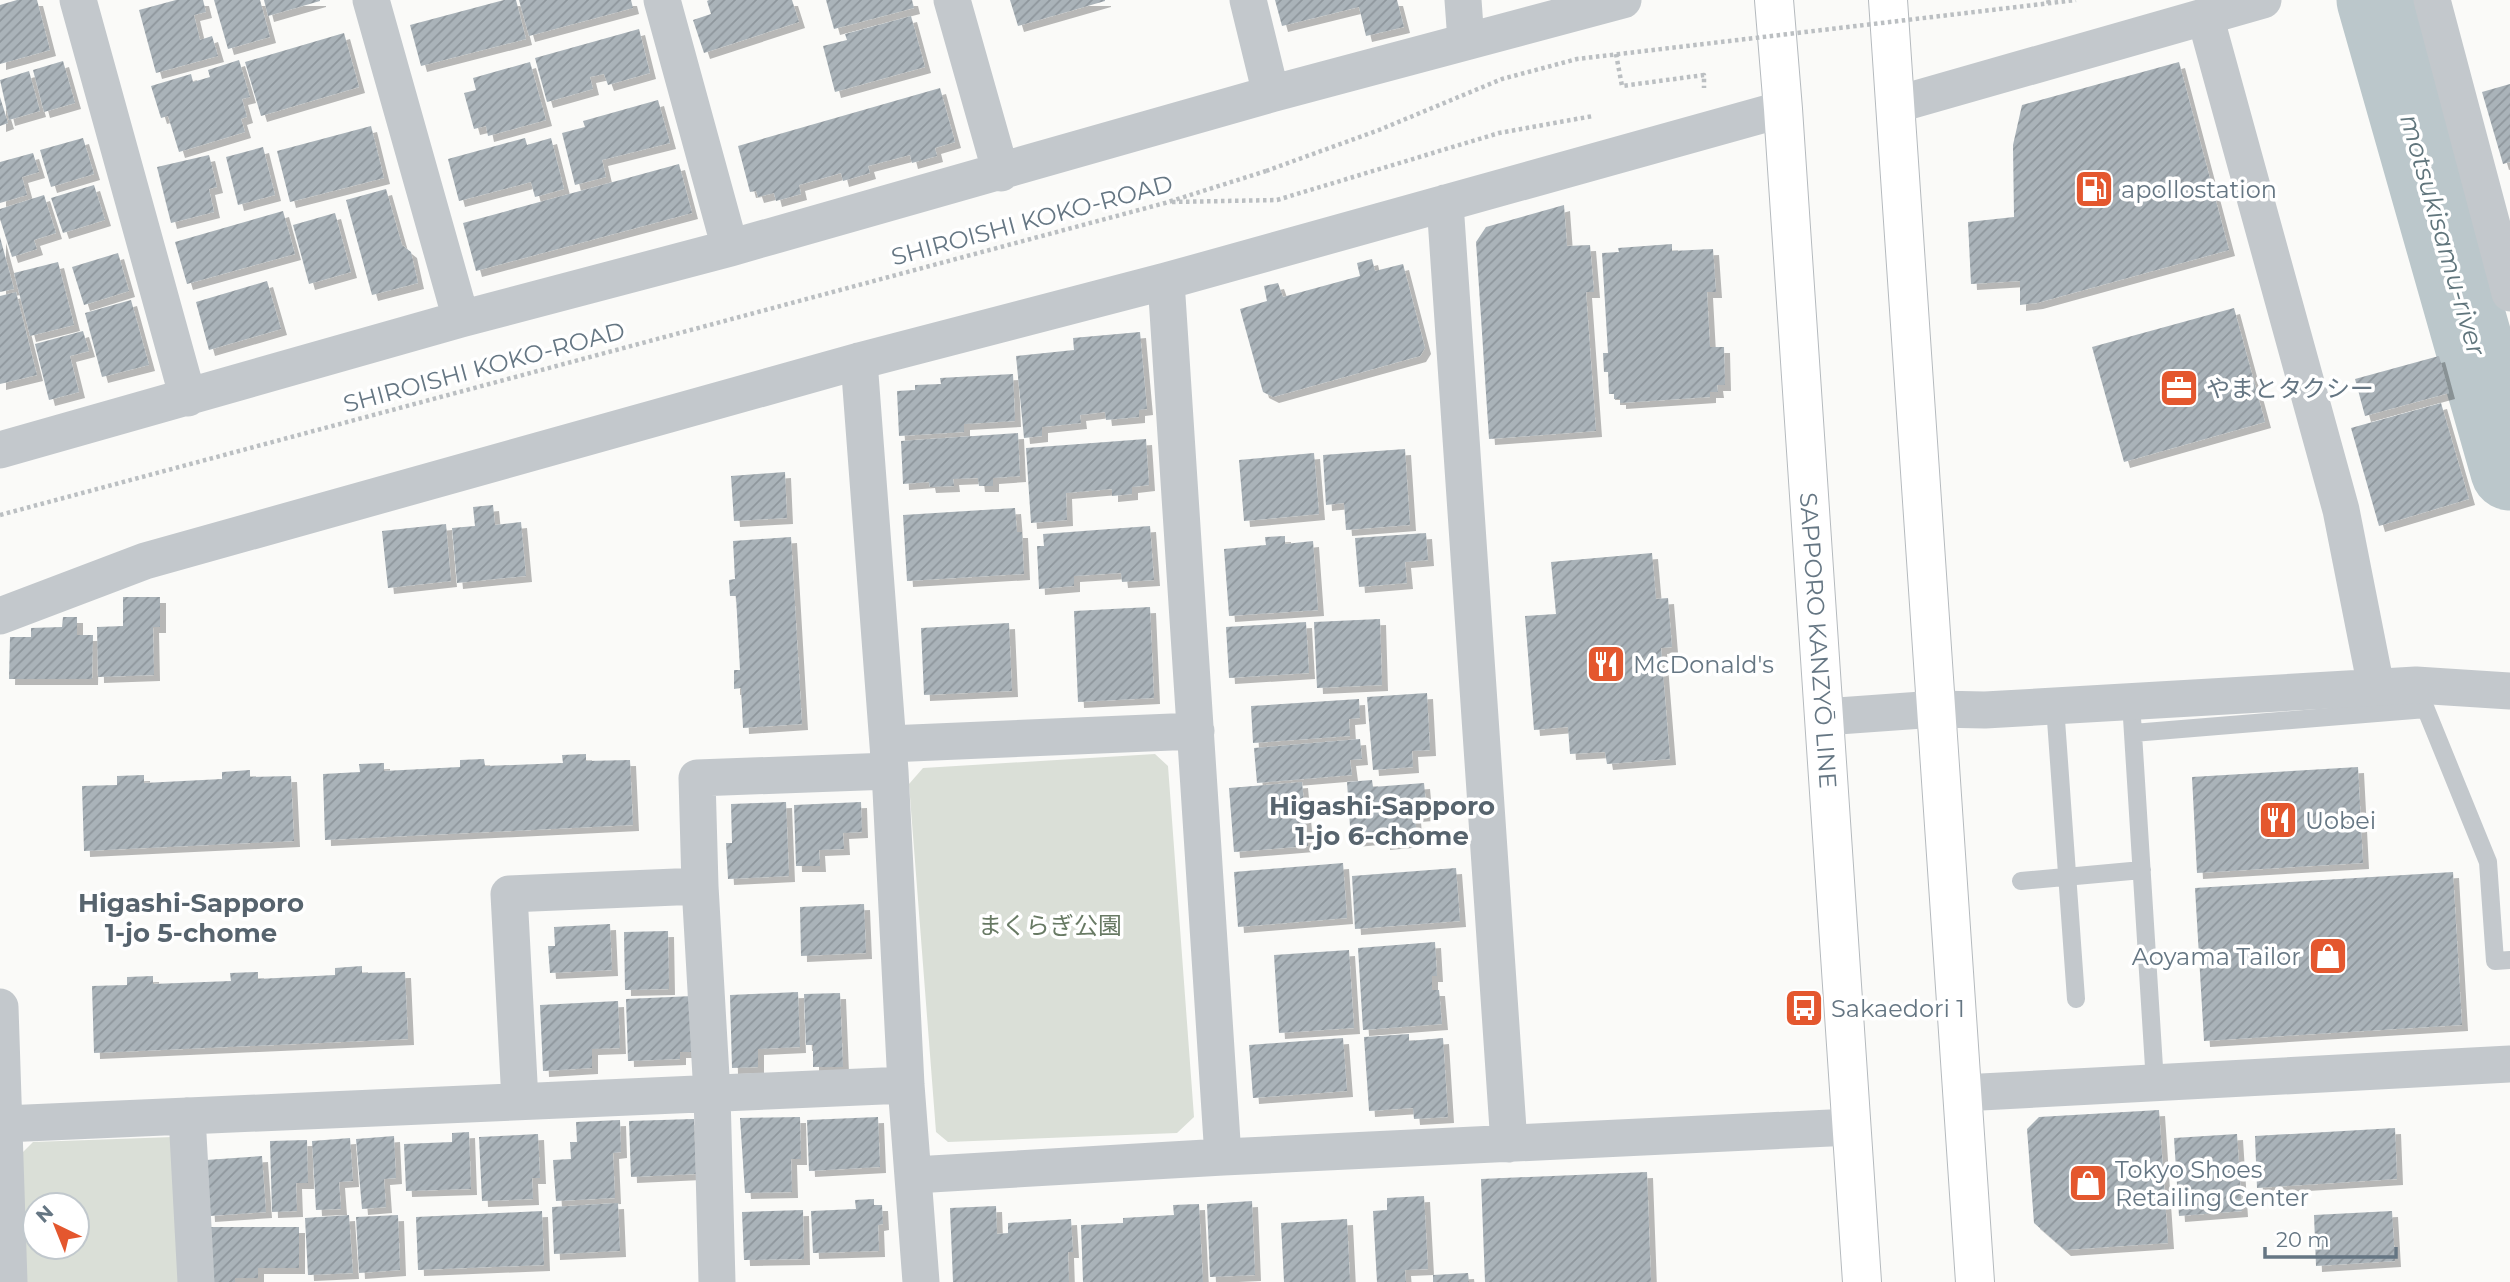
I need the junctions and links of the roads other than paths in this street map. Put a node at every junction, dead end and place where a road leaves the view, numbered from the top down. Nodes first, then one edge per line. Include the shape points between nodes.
1 (78, 0) edge
2 (371, 0) edge
3 (662, 0) edge
4 (952, 0) edge
5 (1248, 0) edge
6 (1463, 0) edge
7 (1623, 0) edge
8 (1774, 0) edge
9 (1888, 0) edge
10 (2263, 0) edge
11 (2432, 0) edge
12 (2205, 16) junction
13 (1466, 41) junction
14 (1272, 94) junction
15 (1895, 105) junction
16 (1783, 109) junction
17 (1001, 173) junction
18 (1445, 202) junction
19 (2501, 227) edge
20 (730, 248) junction
21 (1166, 281) junction
22 (2510, 293) edge
23 (461, 318) junction
24 (859, 360) junction
25 (188, 398) junction
26 (0, 450) edge
27 (0, 616) edge
28 (2376, 687) junction
29 (2510, 691) edge
30 (2421, 697) junction
31 (2055, 706) junction
32 (1936, 709) junction
33 (1824, 717) junction
34 (2132, 717) junction
35 (1196, 731) junction
36 (889, 758) junction
37 (2143, 870) junction
38 (2067, 877) junction
39 (2021, 881) dead end
40 (700, 886) junction
41 (2510, 960) edge
42 (2076, 999) dead end
43 (0, 1007) edge
44 (2510, 1064) edge
45 (2155, 1083) junction
46 (906, 1085) junction
47 (1962, 1093) junction
48 (712, 1094) junction
49 (520, 1101) junction
50 (187, 1116) junction
51 (4, 1125) junction
52 (1851, 1127) junction
53 (1509, 1144) junction
54 (1223, 1157) junction
55 (914, 1175) junction
56 (9, 1282) edge
57 (196, 1282) edge
58 (717, 1282) edge
59 (921, 1282) edge
60 (1862, 1282) edge
61 (1975, 1282) edge

1 - 25 street
2 - 23 street
3 - 20 street
4 - 17 street
5 - 14 street
6 - 13 street
7 - 13 street
8 - 16 main road, SAPPORO KANZYŌ LINE
9 - 15 main road
10 - 12 street
11 - 19 street
12 - 15 street
12 - 28 street via 2341,510
13 - 14 street
14 - 17 street
15 - 32 main road
16 - 18 street
16 - 33 main road, SAPPORO KANZYŌ LINE
17 - 20 street
18 - 21 street
18 - 53 street
19 - 22 street
20 - 23 street
21 - 24 street
21 - 35 street
23 - 25 street
24 - 27 street via 145,561
24 - 36 street
25 - 26 street
28 - 30 street
28 - 34 street
29 - 30 street
30 - 34 lane
30 - 41 lane via 2488,862 2495,961
31 - 32 street
31 - 34 street
31 - 38 lane
32 - 33 street
32 - 47 main road
33 - 52 main road, SAPPORO KANZYŌ LINE
34 - 37 lane
35 - 36 street
35 - 54 street
36 - 40 street via 697,778
36 - 46 street
37 - 38 lane
37 - 45 lane
38 - 39 lane
38 - 42 lane
40 - 48 street
40 - 49 street via 509,894
43 - 51 street
44 - 45 street
45 - 47 street
46 - 48 street
46 - 55 street
47 - 61 main road
48 - 49 street
48 - 58 street
49 - 50 street
50 - 51 street
50 - 57 street
51 - 56 street
52 - 53 street
52 - 60 main road, SAPPORO KANZYŌ LINE
53 - 54 street
54 - 55 street
55 - 59 street

